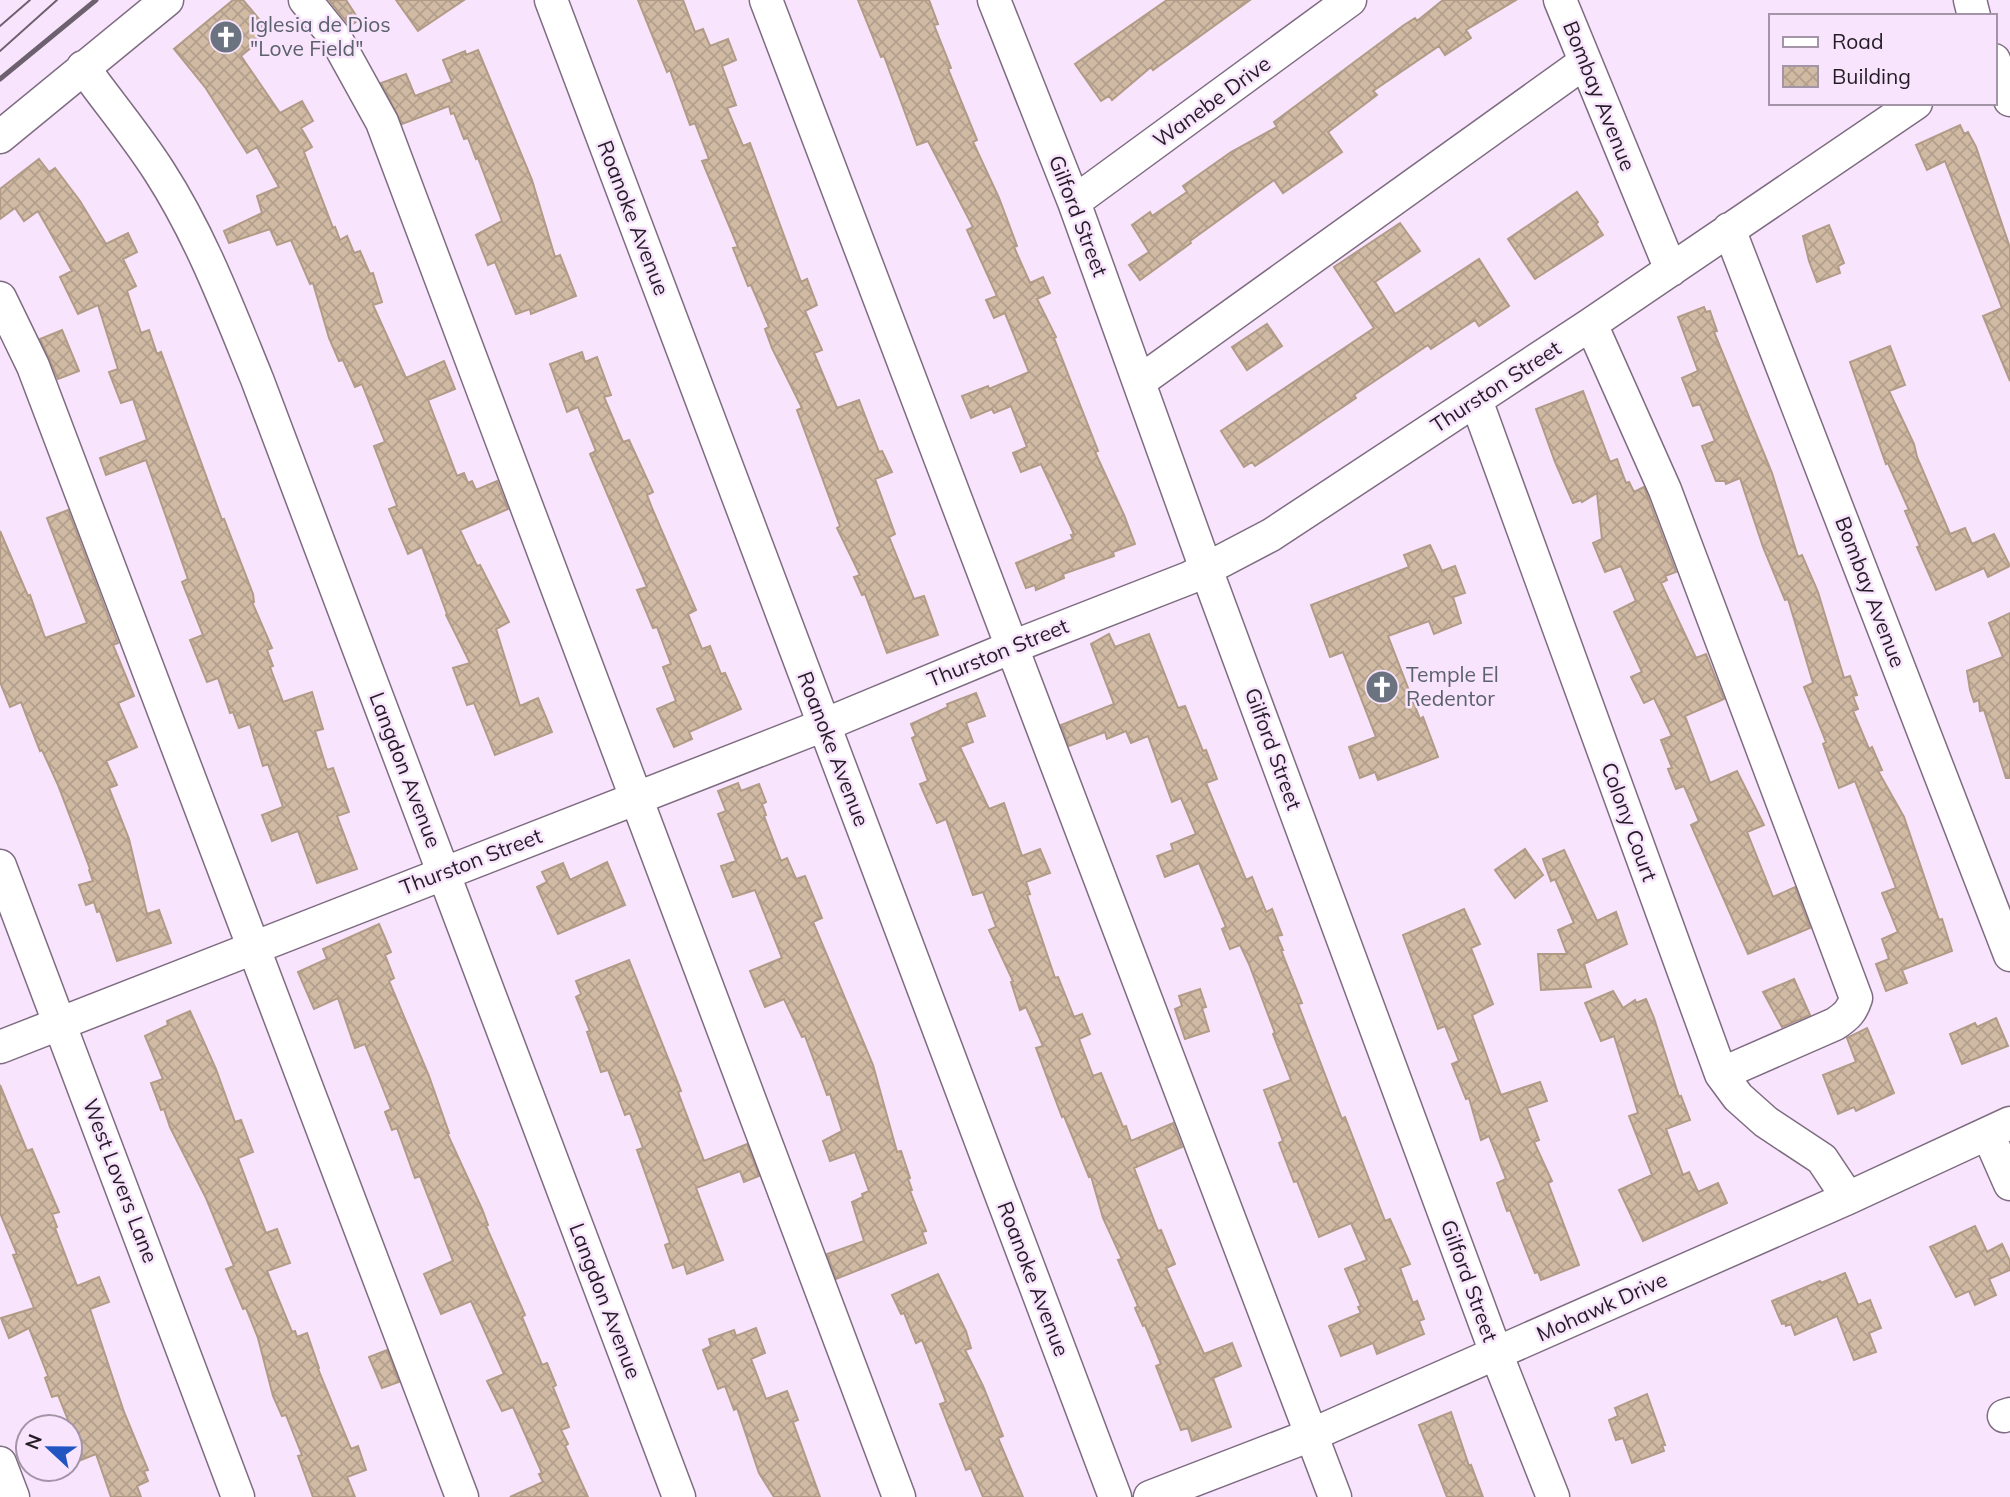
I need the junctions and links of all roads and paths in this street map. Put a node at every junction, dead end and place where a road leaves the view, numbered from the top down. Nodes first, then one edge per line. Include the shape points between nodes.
1 (167, 0) edge
2 (306, 0) edge
3 (551, 0) edge
4 (766, 0) edge
5 (1350, 0) edge
6 (1560, 0) edge
7 (1004, 3) edge
8 (1585, 62) junction
9 (1996, 65) edge
10 (83, 68) junction
11 (2010, 100) edge
12 (1913, 105) edge
13 (0, 137) edge
14 (1073, 202) junction
15 (1729, 229) junction
16 (1671, 270) junction
17 (0, 298) edge
18 (1591, 324) junction
19 (1139, 382) junction
20 (1476, 400) junction
21 (1206, 569) junction
22 (1012, 647) junction
23 (824, 725) junction
24 (636, 797) junction
25 (0, 866) edge
26 (443, 873) junction
27 (254, 947) junction
28 (2010, 955) edge
29 (61, 1023) junction
30 (0, 1047) edge
31 (1721, 1074) junction
32 (1999, 1129) edge
33 (2010, 1184) edge
34 (1848, 1198) junction
35 (1496, 1353) junction
36 (1311, 1435) junction
37 (0, 1463) edge
38 (13, 1497) edge
39 (238, 1497) edge
40 (462, 1497) edge
41 (679, 1497) edge
42 (899, 1497) edge
43 (1115, 1497) edge
44 (1150, 1497) edge
45 (1335, 1497) edge
46 (1553, 1497) edge

1 - 10 street
2 - 24 street via 335,37 382,122
3 - 23 street, Roanoke Avenue
4 - 22 street
5 - 14 street, Wanebe Drive
6 - 8 street, Bombay Avenue
7 - 14 street, Gilford Street
8 - 16 street, Bombay Avenue
8 - 19 street
9 - 11 street
10 - 13 street
10 - 26 street, Langdon Avenue via 159,171 218,284
12 - 15 street, Thurston Street
14 - 19 street, Gilford Street
15 - 16 street, Thurston Street
15 - 28 street, Bombay Avenue
16 - 18 street, Thurston Street
17 - 27 street via 33,366
18 - 20 street, Thurston Street
18 - 31 street via 1665,490 1856,998 1847,1016 1835,1024
19 - 21 street, Gilford Street
20 - 21 street, Thurston Street via 1271,535
20 - 31 street, Colony Court
21 - 22 street, Thurston Street
21 - 35 street, Gilford Street
22 - 23 street, Thurston Street
22 - 36 street
23 - 24 street, Thurston Street
23 - 43 street, Roanoke Avenue
24 - 26 street, Thurston Street
24 - 42 street
25 - 29 street, West Lovers Lane
26 - 27 street, Thurston Street
26 - 41 street, Langdon Avenue
27 - 29 street, Thurston Street
27 - 40 street
29 - 30 street, Thurston Street
29 - 39 street, West Lovers Lane
31 - 34 street, Colony Court via 1766,1122 1822,1159
32 - 33 street
32 - 34 street, Mohawk Drive
34 - 35 street, Mohawk Drive
35 - 36 street, Mohawk Drive
35 - 46 street, Gilford Street
36 - 44 street, Mohawk Drive
36 - 45 street
37 - 38 street

